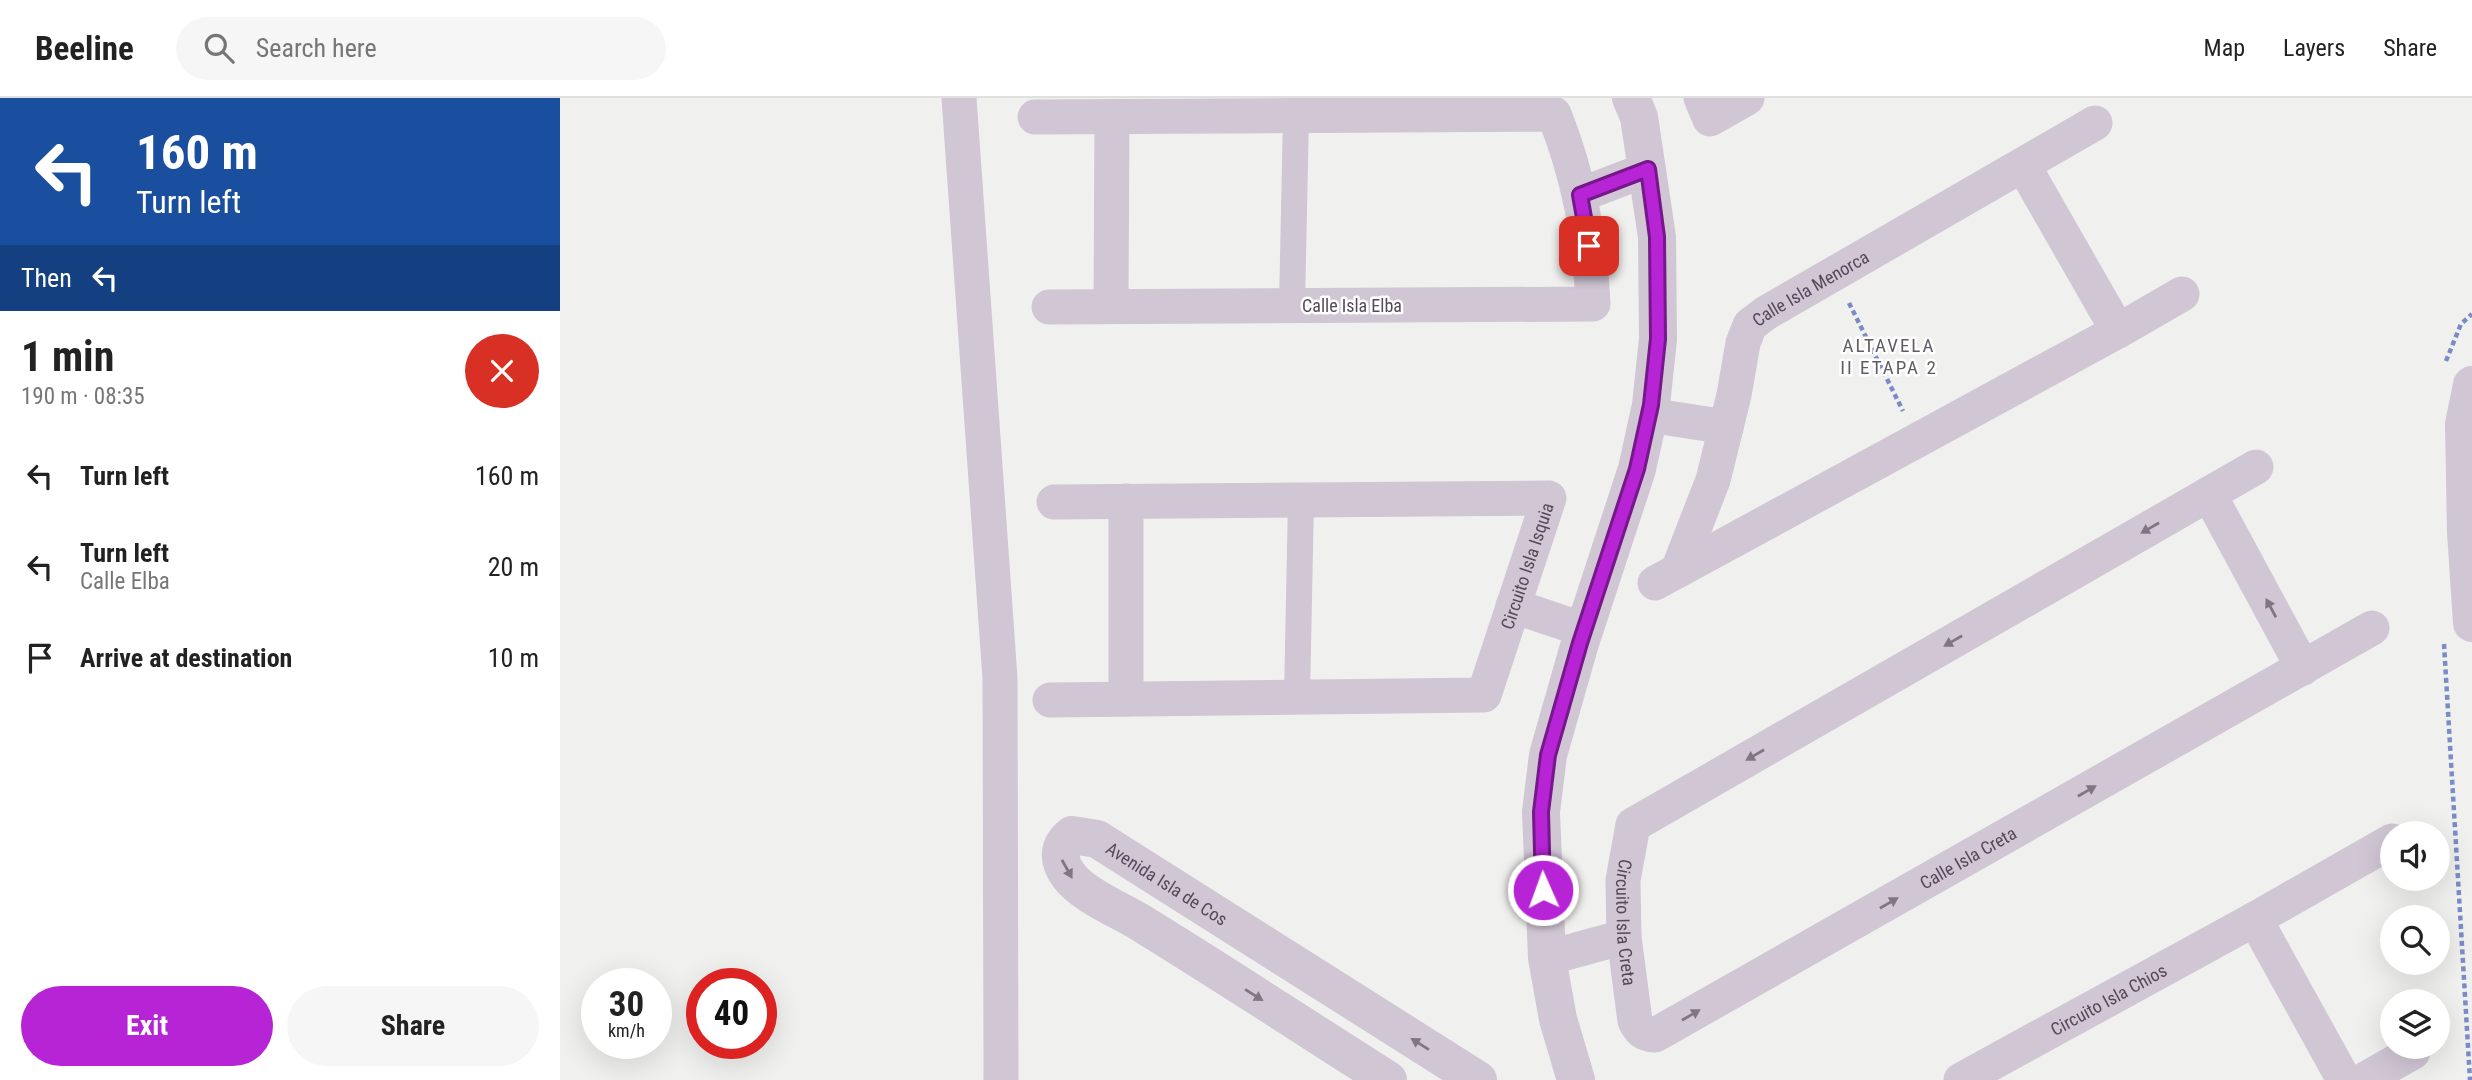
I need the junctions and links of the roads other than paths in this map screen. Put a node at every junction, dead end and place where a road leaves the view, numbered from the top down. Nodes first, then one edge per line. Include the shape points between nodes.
1 (959, 98) edge
2 (1631, 98) edge
3 (1701, 98) edge
4 (1747, 98) edge
5 (1296, 116) junction
6 (1035, 117) dead end
7 (1112, 117) junction
8 (2095, 122) dead end
9 (2023, 165) junction
10 (1648, 169) junction
11 (1580, 195) junction
12 (2182, 294) dead end
13 (1111, 306) junction
14 (1292, 306) junction
15 (1049, 307) dead end
16 (2118, 331) junction
17 (2459, 374) edge
18 (1649, 415) junction
19 (1726, 428) junction
20 (2256, 467) dead end
21 (2209, 494) junction
22 (1301, 500) junction
23 (1126, 501) junction
24 (1054, 502) dead end
25 (1513, 606) junction
26 (2372, 628) dead end
27 (1585, 630) junction
28 (2458, 630) edge
29 (2303, 668) junction
30 (1297, 697) junction
31 (1126, 699) junction
32 (1050, 700) dead end
33 (2380, 848) edge
34 (2255, 919) junction
35 (1624, 937) junction
36 (1547, 958) junction
37 (1635, 1021) joint
38 (2401, 1059) edge
39 (1001, 1080) edge
40 (1388, 1080) edge
41 (1478, 1080) edge
42 (1576, 1080) edge
43 (1961, 1080) edge
44 (2344, 1080) edge
45 (2364, 1080) edge

1 - 39 street
2 - 10 street
3 - 4 street via 1710,119
5 - 7 street
5 - 11 street via 1554,114
5 - 14 street
6 - 7 street
7 - 13 street
8 - 9 street, Calle Isla Menorca
9 - 16 street
9 - 19 street, Calle Isla Menorca via 1750,324
10 - 11 street
10 - 18 street via 1657,237 1658,339
11 - 14 street, Calle Isla Elba via 1593,304
12 - 16 street, Calle Isla Menorca
13 - 14 street, Calle Isla Elba
13 - 15 street, Calle Isla Elba
16 - 19 street, Calle Isla Menorca via 1667,576 1713,480
17 - 28 street via 2466,532
18 - 19 street
18 - 27 street via 1637,469
20 - 21 street
29 -> 21 street
21 -> 35 street, Circuito Isla Creta via 1633,825 1623,880
22 - 23 street, Circuito Isla Isquia
22 - 25 street, Circuito Isla Isquia via 1549,498
22 - 30 street
23 - 24 street, Circuito Isla Isquia
23 - 31 street
25 - 27 street
25 - 30 street, Circuito Isla Isquia via 1484,695
26 - 29 street, Calle Isla Creta
27 - 36 street via 1548,755 1541,812
37 -> 29 street, Calle Isla Creta via 1641,1031 1655,1035
30 - 31 street, Circuito Isla Isquia
31 - 32 street, Circuito Isla Isquia
33 - 34 street, Circuito Isla Chios
34 - 43 street, Circuito Isla Chios
34 - 44 street
35 - 36 street
35 - 37 street, Circuito Isla Creta
36 - 42 street
38 - 45 street
41 -> 40 street, Avenida Isla de Cos via 1097,839 1072,835 1064,842 1060,856 1078,886

